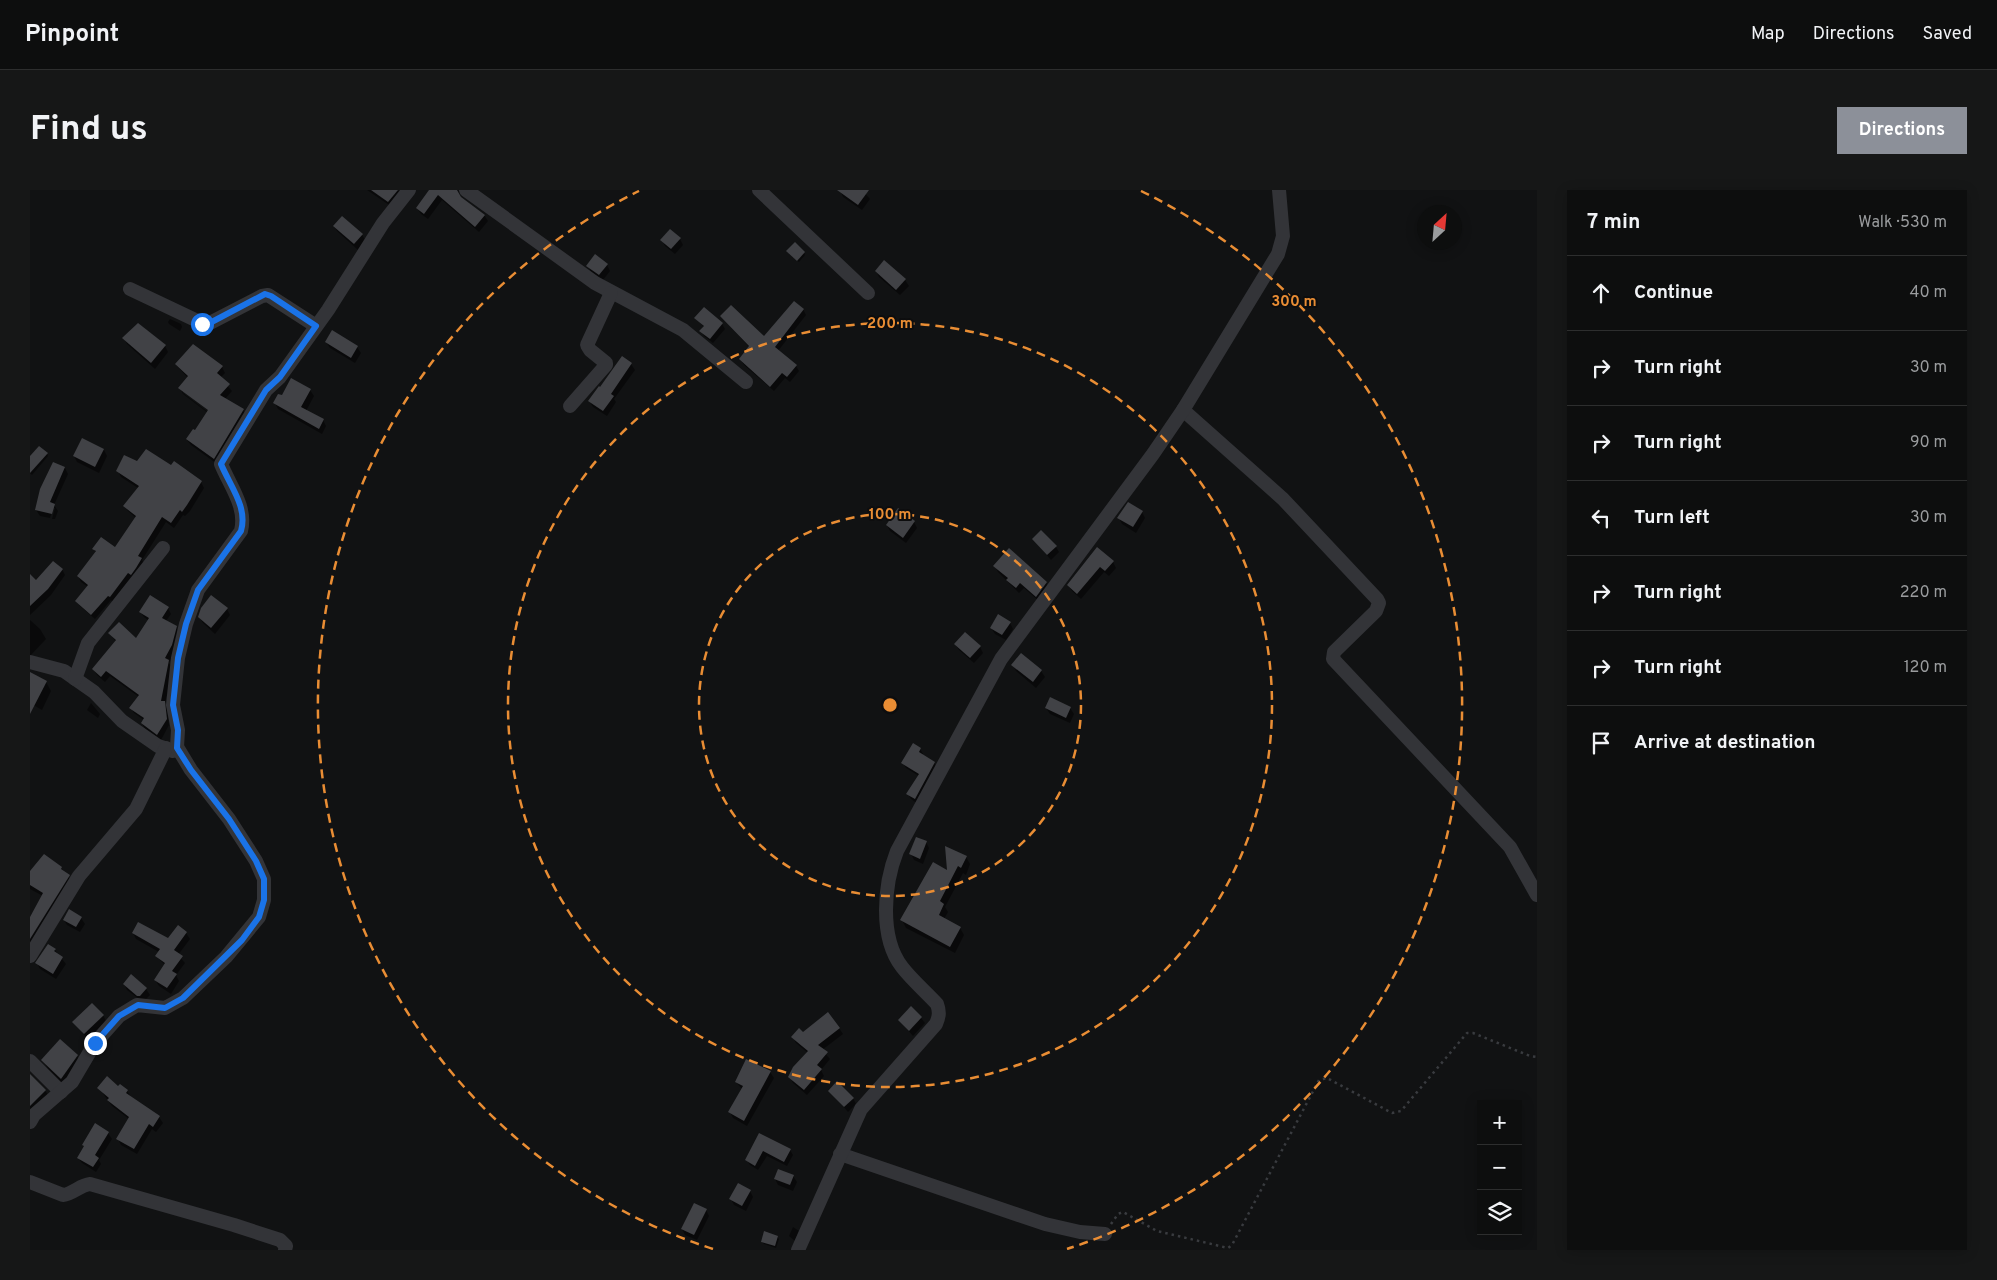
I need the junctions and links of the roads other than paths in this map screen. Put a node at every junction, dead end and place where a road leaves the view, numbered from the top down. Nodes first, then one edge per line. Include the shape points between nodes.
1 (409, 190) edge
2 (466, 190) edge
3 (759, 190) edge
4 (1279, 190) edge
5 (130, 289) dead end
6 (611, 293) junction
7 (868, 293) dead end
8 (316, 326) junction
9 (746, 382) dead end
10 (570, 406) dead end
11 (1183, 410) junction
12 (163, 548) dead end
13 (30, 662) edge
14 (75, 679) junction
15 (166, 748) junction
16 (181, 753) junction
17 (1537, 895) edge
18 (30, 956) edge
19 (30, 1061) edge
20 (61, 1092) junction
21 (30, 1122) edge
22 (840, 1154) junction
23 (30, 1182) edge
24 (1105, 1234) road end
25 (285, 1250) edge
26 (798, 1250) edge

1 - 8 street via 383,223
2 - 6 street
3 - 7 street
4 - 11 street via 1283,236 1278,254
5 - 8 street via 206,325 268,295
6 - 9 street via 683,330
6 - 10 street via 587,345 606,365
8 - 16 street via 280,377 266,390 221,464 244,520 241,531 198,590 186,624 175,676 173,705 178,730 177,748
11 - 17 street via 1283,499 1377,599 1376,611 1334,652 1333,659 1510,847
11 - 22 street via 1004,654 897,851 887,884 892,949 902,967 937,1004 939,1018 861,1109
12 - 14 street via 88,643
13 - 14 street via 64,671
14 - 15 street via 94,692 122,721
15 - 16 street
15 - 18 street via 136,809 79,876
16 - 20 street via 256,861 264,879 264,900 259,917 226,957 183,998 165,1008 138,1005 119,1016 95,1043 72,1082
19 - 20 street
20 - 21 street
22 - 24 street via 1045,1224
22 - 26 street
23 - 25 street via 63,1195 90,1184 280,1240 286,1246

